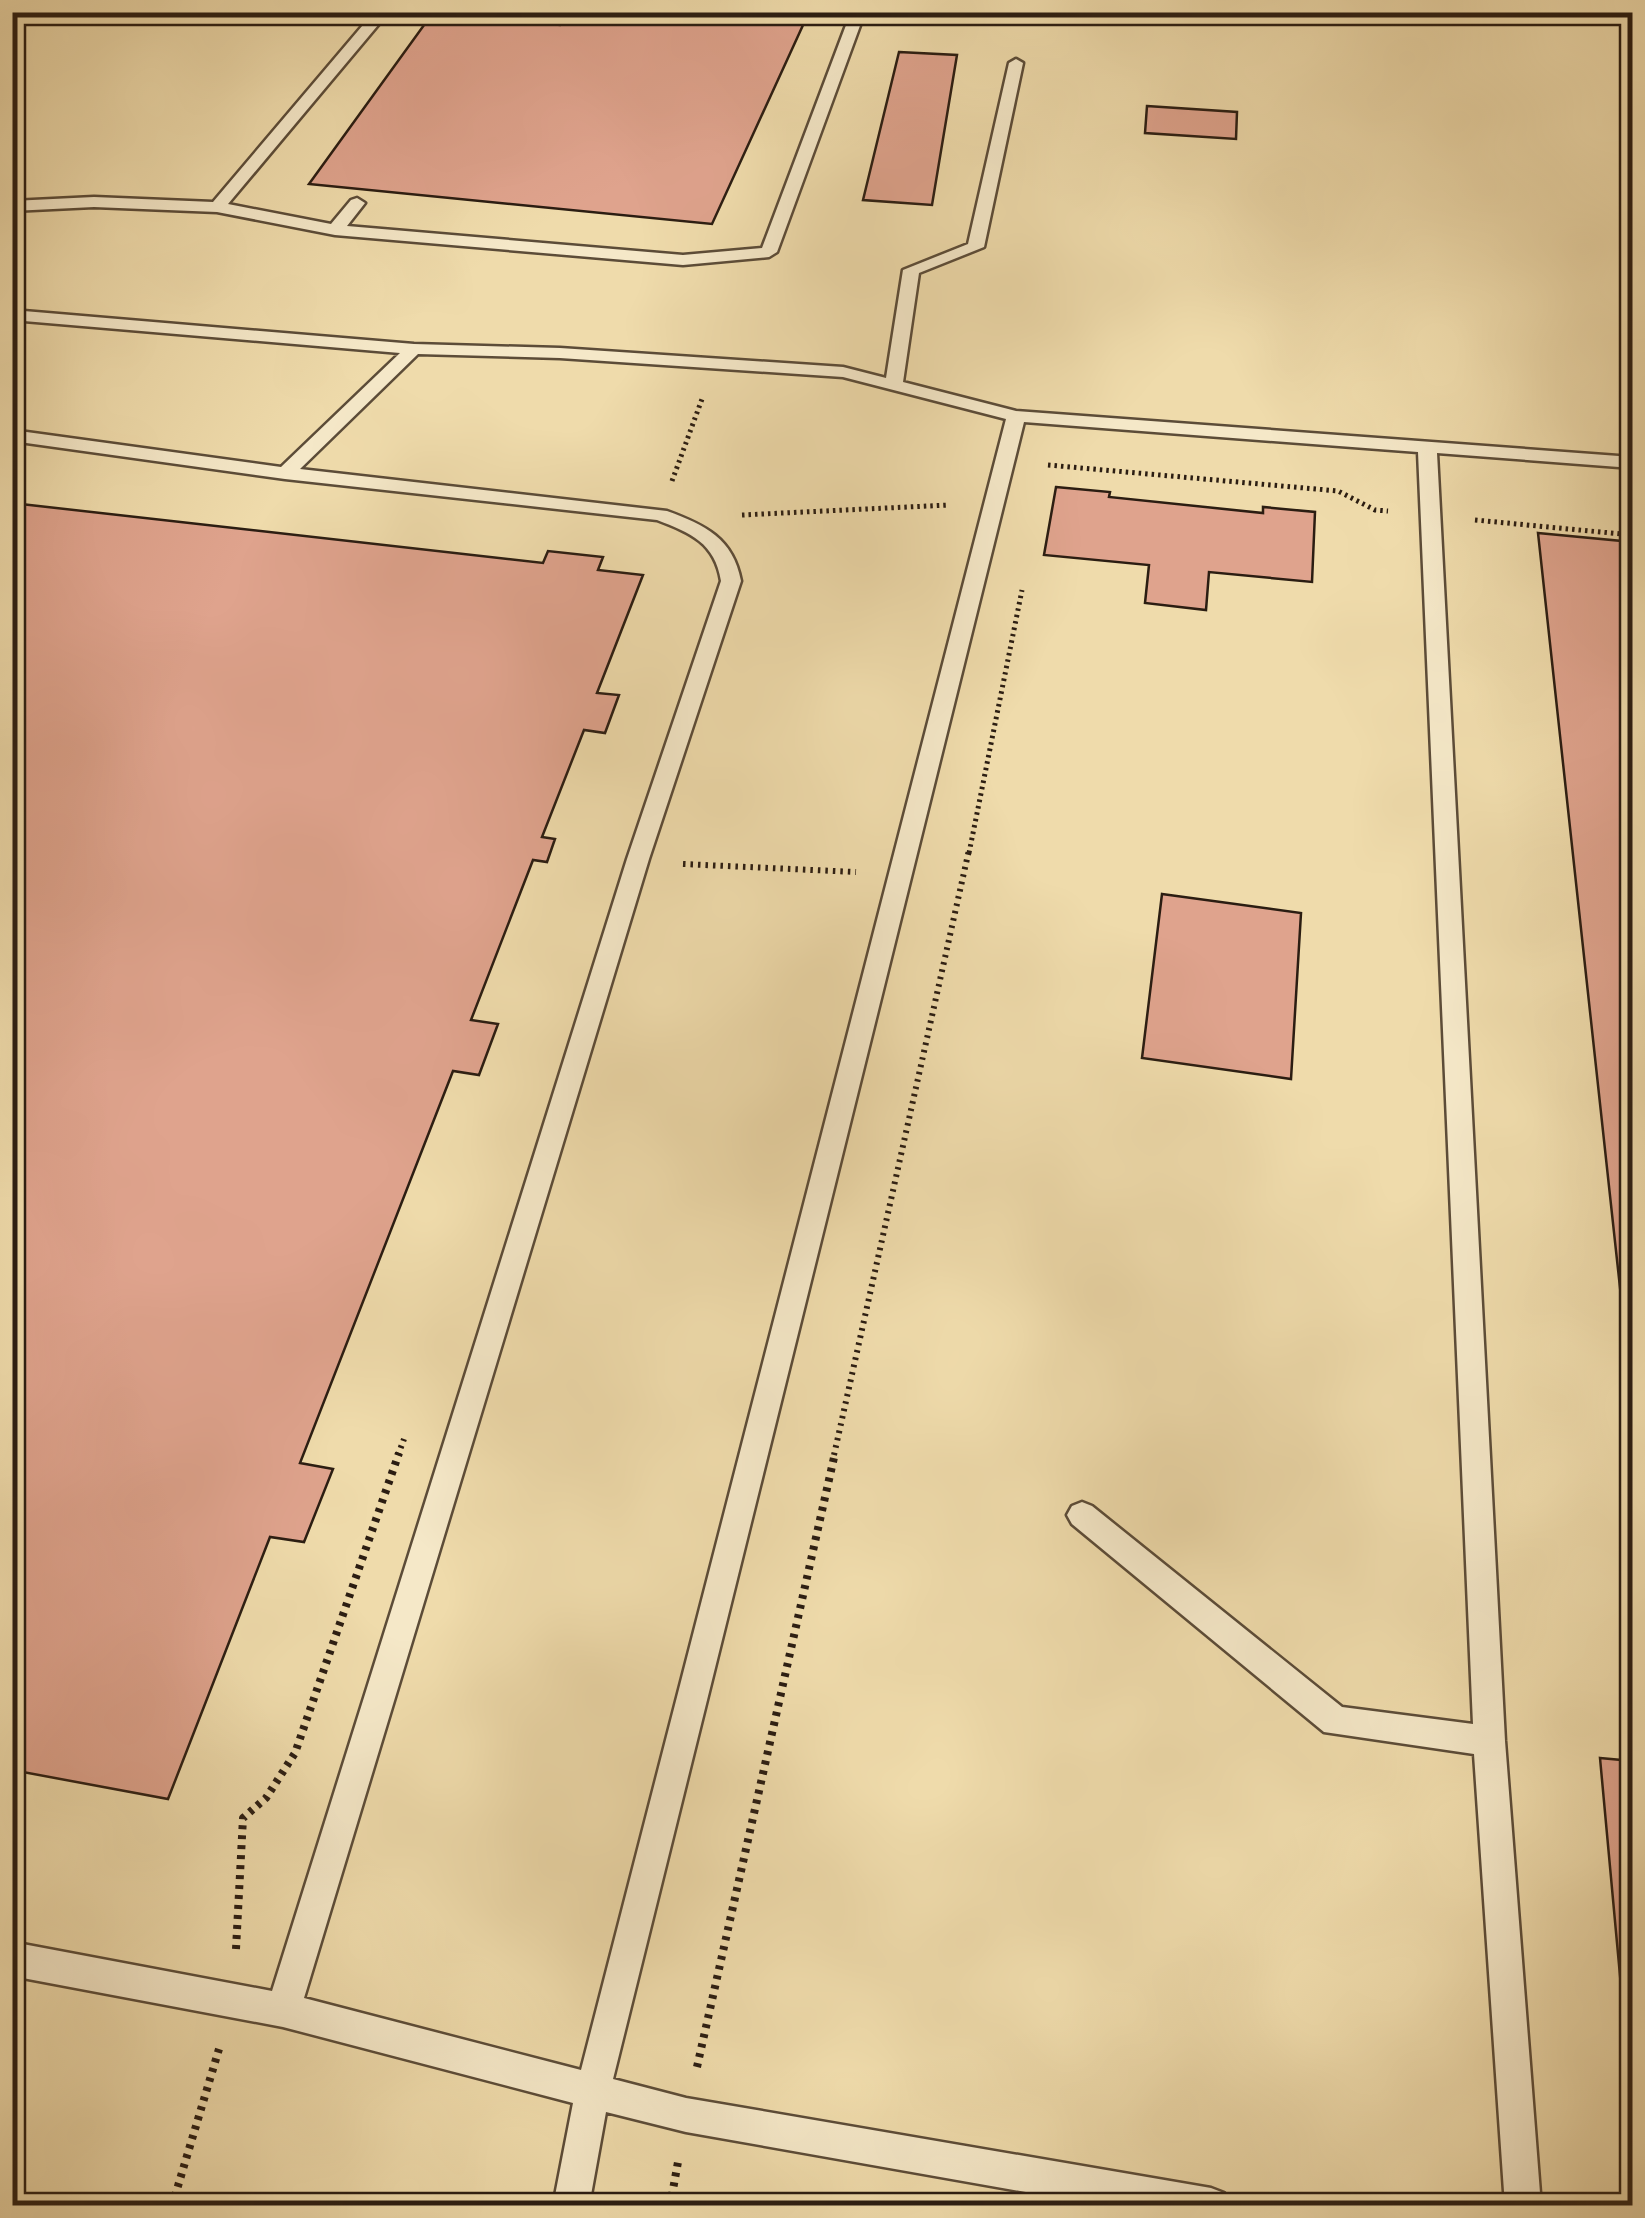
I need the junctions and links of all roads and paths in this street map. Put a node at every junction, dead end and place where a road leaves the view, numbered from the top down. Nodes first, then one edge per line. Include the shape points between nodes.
1 (382, 12) edge
2 (858, 12) edge
3 (1016, 63) dead end
4 (357, 202) dead end
5 (12, 206) edge
6 (217, 207) junction
7 (335, 230) junction
8 (12, 315) edge
9 (414, 349) junction
10 (715, 364) junction
11 (894, 385) junction
12 (1016, 416) junction
13 (12, 435) edge
14 (1427, 444) junction
15 (1632, 462) edge
16 (284, 473) junction
17 (1046, 476) dead end
18 (660, 515) junction
19 (1431, 515) junction
20 (1632, 534) edge
21 (1024, 583) dead end
22 (638, 859) junction
23 (901, 879) junction
24 (962, 888) junction
25 (1082, 1515) dead end
26 (1489, 1740) junction
27 (12, 1959) edge
28 (283, 2010) junction
29 (593, 2090) junction
30 (686, 2115) junction
31 (570, 2206) edge
32 (670, 2206) edge
33 (1211, 2206) edge
34 (1523, 2206) edge

1 - 6 lane
2 - 7 lane via 769,252 683,260
3 - 11 lane via 976,247 911,270
4 - 7 lane
5 - 6 lane
6 - 7 lane
8 - 9 lane
9 - 10 lane
9 - 16 lane
10 - 11 lane via 843,372
10 - 18 path
11 - 12 lane
12 - 14 lane
12 - 23 lane
13 - 16 lane
14 - 15 lane
14 - 19 lane
16 - 18 lane
17 - 19 path via 1048,463 1338,491 1376,510
18 - 22 lane via 722,548 731,581
19 - 20 path
19 - 26 lane
21 - 24 path
22 - 23 path
22 - 28 lane
23 - 24 path
23 - 29 lane
24 - 30 path
25 - 26 lane via 1335,1722
26 - 34 lane
27 - 28 lane
28 - 29 lane
29 - 30 lane
29 - 31 lane
30 - 32 path
30 - 33 lane

